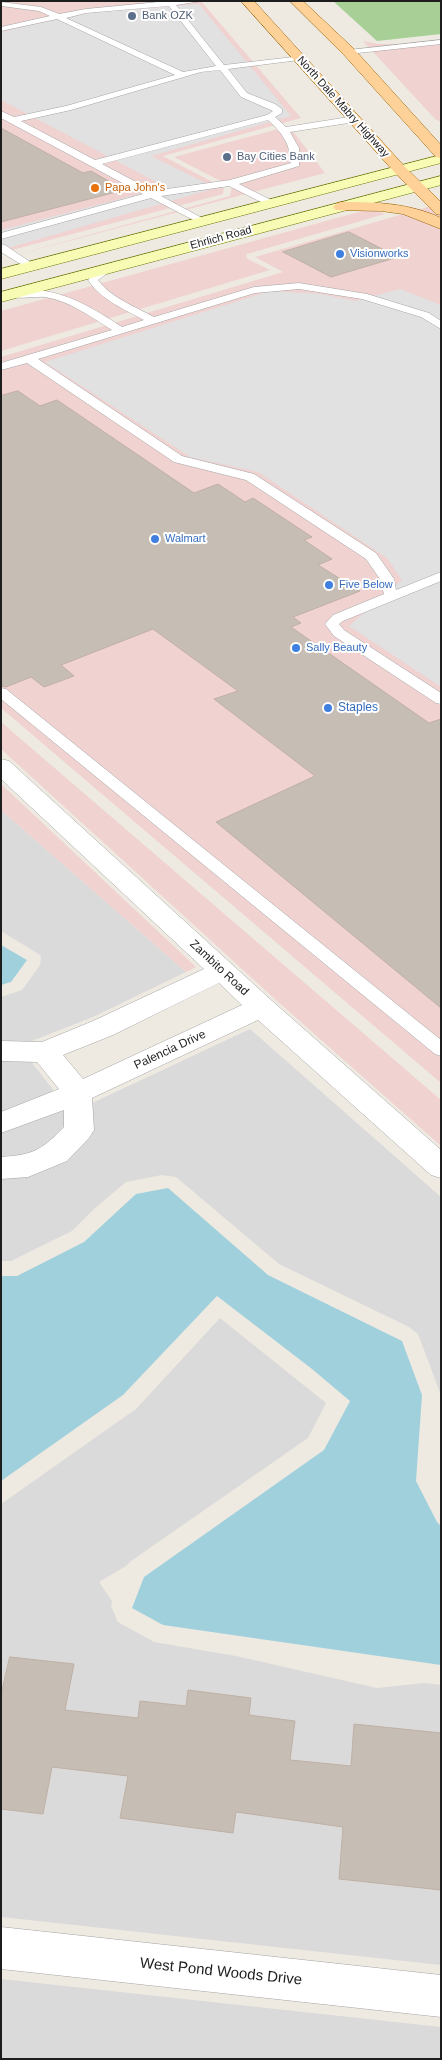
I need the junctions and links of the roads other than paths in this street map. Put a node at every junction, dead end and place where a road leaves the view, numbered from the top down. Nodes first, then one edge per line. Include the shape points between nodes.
1 (198, 1) edge
2 (247, 1) edge
3 (296, 1) edge
4 (186, 2) edge
5 (1, 4) edge
6 (171, 4) junction
7 (58, 16) junction
8 (1, 28) edge
9 (441, 42) edge
10 (349, 52) junction
11 (300, 58) junction
12 (221, 66) junction
13 (180, 74) junction
14 (399, 109) junction
15 (1, 114) edge
16 (270, 117) junction
17 (355, 119) junction
18 (13, 120) junction
19 (426, 120) dead end
20 (285, 130) junction
21 (441, 154) edge
22 (441, 159) edge
23 (95, 163) junction
24 (401, 170) junction
25 (441, 180) edge
26 (230, 183) junction
27 (417, 187) junction
28 (154, 194) junction
29 (272, 204) junction
30 (341, 207) junction
31 (441, 211) edge
32 (203, 222) junction
33 (441, 224) edge
34 (1, 236) edge
35 (1, 247) edge
36 (31, 266) junction
37 (111, 267) junction
38 (1, 274) edge
39 (5, 296) edge
40 (152, 320) junction
41 (441, 326) edge
42 (120, 330) junction
43 (28, 358) junction
44 (1, 367) edge
45 (441, 576) edge
46 (392, 596) junction
47 (1, 692) edge
48 (441, 700) edge
49 (1, 766) edge
50 (222, 971) junction
51 (261, 1007) junction
52 (441, 1050) edge
53 (1, 1051) edge
54 (45, 1052) junction
55 (78, 1093) junction
56 (1, 1123) edge
57 (1, 1168) edge
58 (441, 1168) edge
59 (1, 1948) edge
60 (441, 1996) edge

1 - 4 lane
2 - 11 main road, North Dale Mabry Highway
3 - 10 main road
4 - 6 lane
5 - 7 lane via 40,9
6 - 7 lane
6 - 12 lane
7 - 8 lane
7 - 13 lane
9 - 10 lane
10 - 14 main road
11 - 12 lane
11 - 17 main road, North Dale Mabry Highway
12 - 13 lane
12 - 16 lane via 244,95 279,111
13 - 18 lane via 68,108
14 - 19 main road
14 - 21 main road
15 - 18 lane
16 - 20 lane
16 - 23 lane
17 - 20 lane
17 - 24 main road, North Dale Mabry Highway
18 - 23 lane
20 - 26 lane via 295,148 296,164
22 - 24 main road, Ehrlich Road
23 - 28 lane
24 - 27 main road, North Dale Mabry Highway
24 - 29 main road, Ehrlich Road
25 - 27 main road, Ehrlich Road
26 - 28 lane
26 - 29 lane
27 - 30 main road, Ehrlich Road
27 - 31 main road, North Dale Mabry Highway
28 - 32 lane
28 - 34 lane
29 - 32 main road, Ehrlich Road
30 - 33 main road via 406,209
30 - 37 main road, Ehrlich Road
32 - 36 main road, Ehrlich Road
35 - 36 lane
36 - 38 main road, Ehrlich Road
37 - 39 main road, Ehrlich Road
37 - 40 lane via 96,276 93,280 95,285
39 - 42 lane via 26,293 54,295 72,301
40 - 41 lane via 254,290 299,286 363,296 425,315
40 - 42 lane
42 - 43 lane
43 - 44 lane
43 - 46 lane via 178,459 250,477 371,556 387,579
45 - 46 lane
46 - 48 lane via 338,618 332,624 339,633
47 - 52 lane
49 - 50 street, Zambito Road
50 - 51 street, Zambito Road
50 - 54 street
51 - 55 street, Palencia Drive
51 - 58 street, Zambito Road
53 - 54 street
54 - 55 street
55 - 56 street, Palencia Drive
55 - 57 street via 79,1130 57,1153 28,1166
59 - 60 street, West Pond Woods Drive

